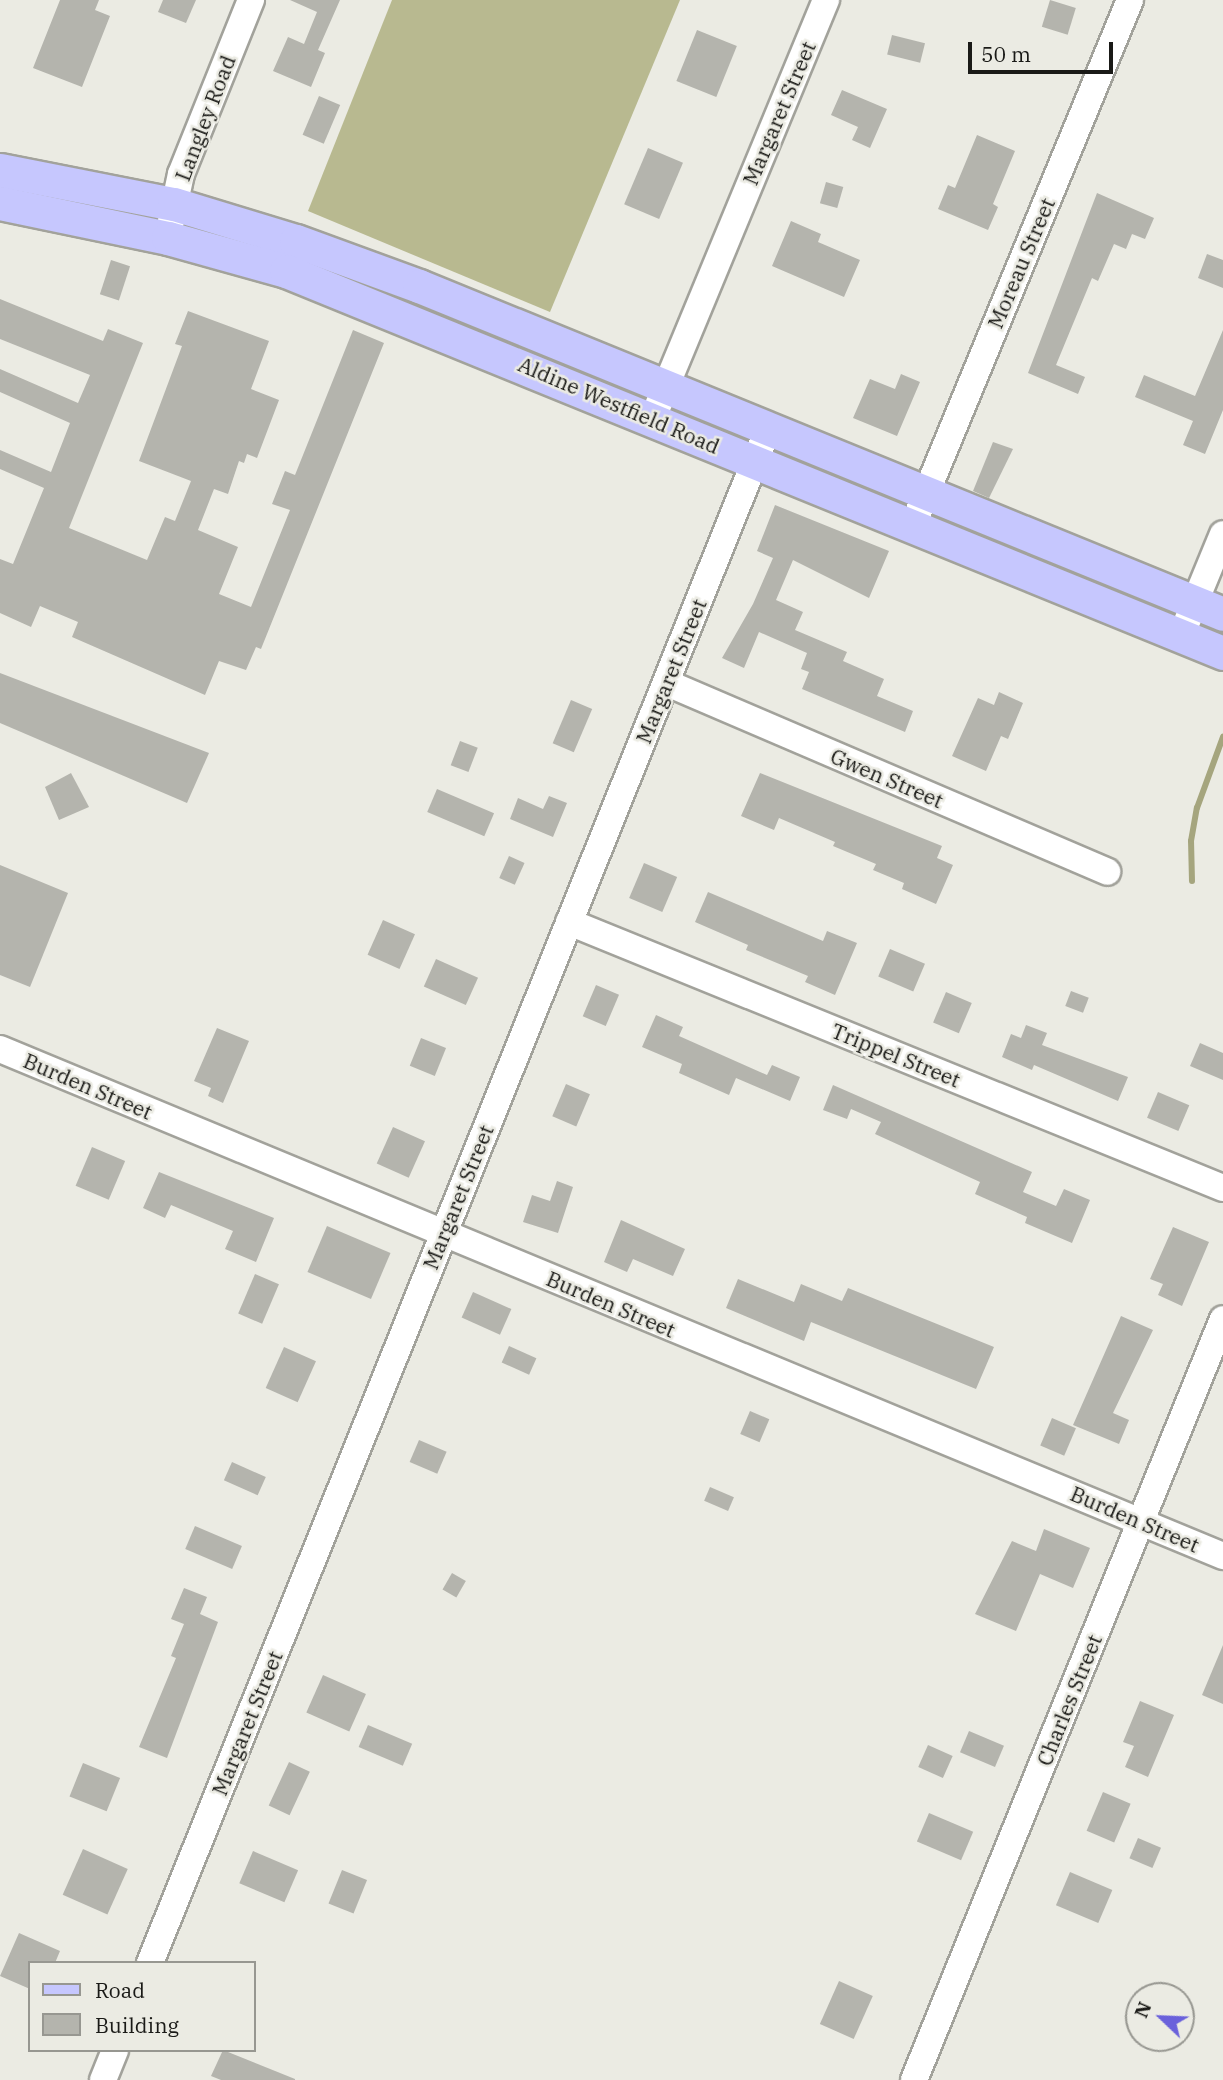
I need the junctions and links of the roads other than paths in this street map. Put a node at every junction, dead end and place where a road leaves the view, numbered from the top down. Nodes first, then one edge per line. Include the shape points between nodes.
1 (251, 0) edge
2 (826, 0) edge
3 (1130, 0) edge
4 (8, 172) edge
5 (106, 190) junction
6 (174, 204) junction
7 (1, 207) edge
8 (100, 223) junction
9 (169, 238) junction
10 (419, 286) junction
11 (405, 316) junction
12 (664, 389) junction
13 (652, 420) junction
14 (767, 431) junction
15 (755, 462) junction
16 (925, 495) junction
17 (913, 526) junction
18 (1223, 534) edge
19 (1208, 609) edge
20 (1181, 636) junction
21 (1223, 653) edge
22 (667, 682) junction
23 (1107, 872) dead end
24 (569, 922) junction
25 (0, 1049) edge
26 (1223, 1188) edge
27 (443, 1235) junction
28 (1223, 1319) edge
29 (1141, 1520) junction
30 (1223, 1556) edge
31 (151, 1961) edge
32 (114, 2052) edge
33 (103, 2080) edge
34 (914, 2080) edge

1 - 6 street, Langley Road via 181,174
2 - 12 street, Margaret Street
3 - 16 street, Moreau Street
4 - 5 main road, Aldine Westfield Road
4 - 7 street
5 - 6 main road, Aldine Westfield Road
5 - 8 main road
6 - 9 street, Langley Road
6 - 10 main road, Aldine Westfield Road via 280,235
7 - 8 main road, Aldine Westfield Road
8 - 9 main road, Aldine Westfield Road
9 - 11 main road, Aldine Westfield Road via 271,266
10 - 11 main road
10 - 12 main road, Aldine Westfield Road
11 - 13 main road, Aldine Westfield Road
12 - 13 street, Margaret Street
12 - 14 main road, Aldine Westfield Road
13 - 15 main road, Aldine Westfield Road
14 - 15 street, Margaret Street
14 - 16 main road, Aldine Westfield Road
15 - 17 main road, Aldine Westfield Road
15 - 22 street, Margaret Street
16 - 17 street, Moreau Street
16 - 19 main road, Aldine Westfield Road
17 - 20 main road, Aldine Westfield Road
18 - 19 street
19 - 20 street
20 - 21 main road, Aldine Westfield Road
22 - 23 street, Gwen Street
22 - 24 street, Margaret Street
24 - 26 street, Trippel Street
24 - 27 street, Margaret Street
25 - 27 street, Burden Street
27 - 29 street, Burden Street
27 - 31 street, Margaret Street
28 - 29 street, Charles Street
29 - 30 street, Burden Street
29 - 34 street, Charles Street
32 - 33 street

